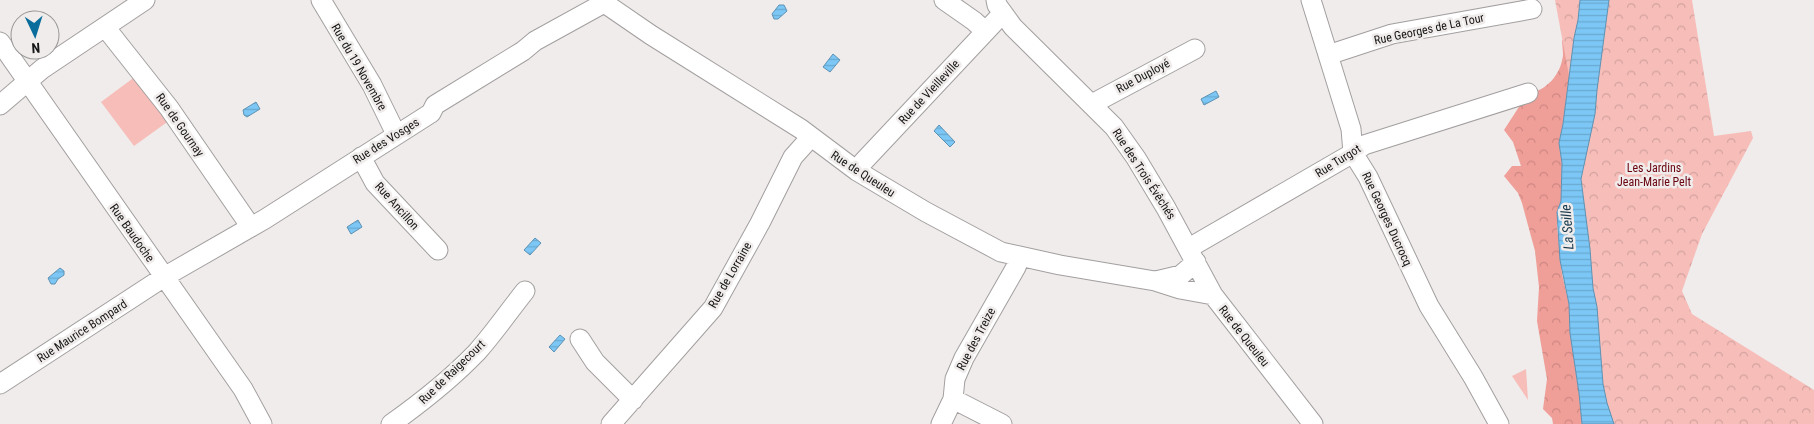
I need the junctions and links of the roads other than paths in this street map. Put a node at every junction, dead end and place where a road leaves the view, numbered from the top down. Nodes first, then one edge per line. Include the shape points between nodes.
1 (145, 0) edge
2 (320, 0) edge
3 (944, 0) edge
4 (1311, 0) edge
5 (602, 1) edge
6 (999, 7) edge
7 (1532, 9) dead end
8 (105, 27) junction
9 (985, 31) junction
10 (0, 42) edge
11 (1195, 49) dead end
12 (1328, 55) junction
13 (27, 81) junction
14 (1528, 93) dead end
15 (1092, 104) junction
16 (0, 105) edge
17 (396, 134) junction
18 (811, 137) junction
19 (1353, 153) junction
20 (361, 157) junction
21 (857, 172) junction
22 (252, 227) junction
23 (438, 250) dead end
24 (1192, 255) junction
25 (1020, 257) junction
26 (164, 277) junction
27 (1155, 281) junction
28 (525, 291) dead end
29 (1213, 296) junction
30 (580, 339) dead end
31 (0, 384) edge
32 (953, 399) junction
33 (633, 400) junction
34 (262, 424) edge
35 (391, 424) edge
36 (611, 424) edge
37 (941, 424) edge
38 (1002, 424) edge
39 (1313, 424) edge
40 (1499, 424) edge

1 - 8 street
2 - 17 street, Rue du 19 Novembre via 372,85
3 - 9 street
4 - 12 street, Rue Georges Ducrocq
5 - 17 street, Rue des Vosges via 535,40 435,105 432,113
5 - 18 street, Rue de Queuleu
6 - 9 street, Rue de Vieilleville
6 - 15 street, Rue des Trois Évêchés via 1013,27
7 - 12 street, Rue Georges de La Tour via 1392,34
8 - 13 street
8 - 22 street, Rue de Gournay via 169,108
9 - 21 street, Rue de Vieilleville
10 - 13 street, Rue Baudoche
11 - 15 street, Rue Duployé
12 - 19 street, Rue Georges Ducrocq via 1351,129
13 - 16 street
13 - 26 street, Rue Baudoche
14 - 19 street, Rue Turgot via 1367,143
15 - 24 street, Rue des Trois Évêchés via 1114,127 1136,158
17 - 20 street, Rue des Vosges
18 - 21 street, Rue de Queuleu
18 - 33 street, Rue de Lorraine via 793,157 713,308
19 - 24 street, Rue Turgot
19 - 40 street, Rue Georges Ducrocq via 1368,177 1429,306
20 - 22 street, Rue des Vosges
20 - 23 street, Rue Ancillon via 375,183
21 - 25 street, Rue de Queuleu via 1002,252
22 - 26 street, Rue des Vosges
24 - 27 street, Rue de Queuleu via 1180,275
24 - 29 street, Rue des Trois Évêchés
25 - 27 street, Rue de Queuleu
25 - 32 street, Rue des Treize via 964,358 955,379
26 - 31 street, Rue Maurice Bompard
26 - 34 street, Rue Baudoche via 248,397
27 - 29 street, Rue de Queuleu
28 - 35 street, Rue de Raigecourt via 478,351
29 - 39 street, Rue de Queuleu
30 - 33 street via 595,362
32 - 37 street, Rue des Treize
32 - 38 street
33 - 36 street, Rue de Lorraine

